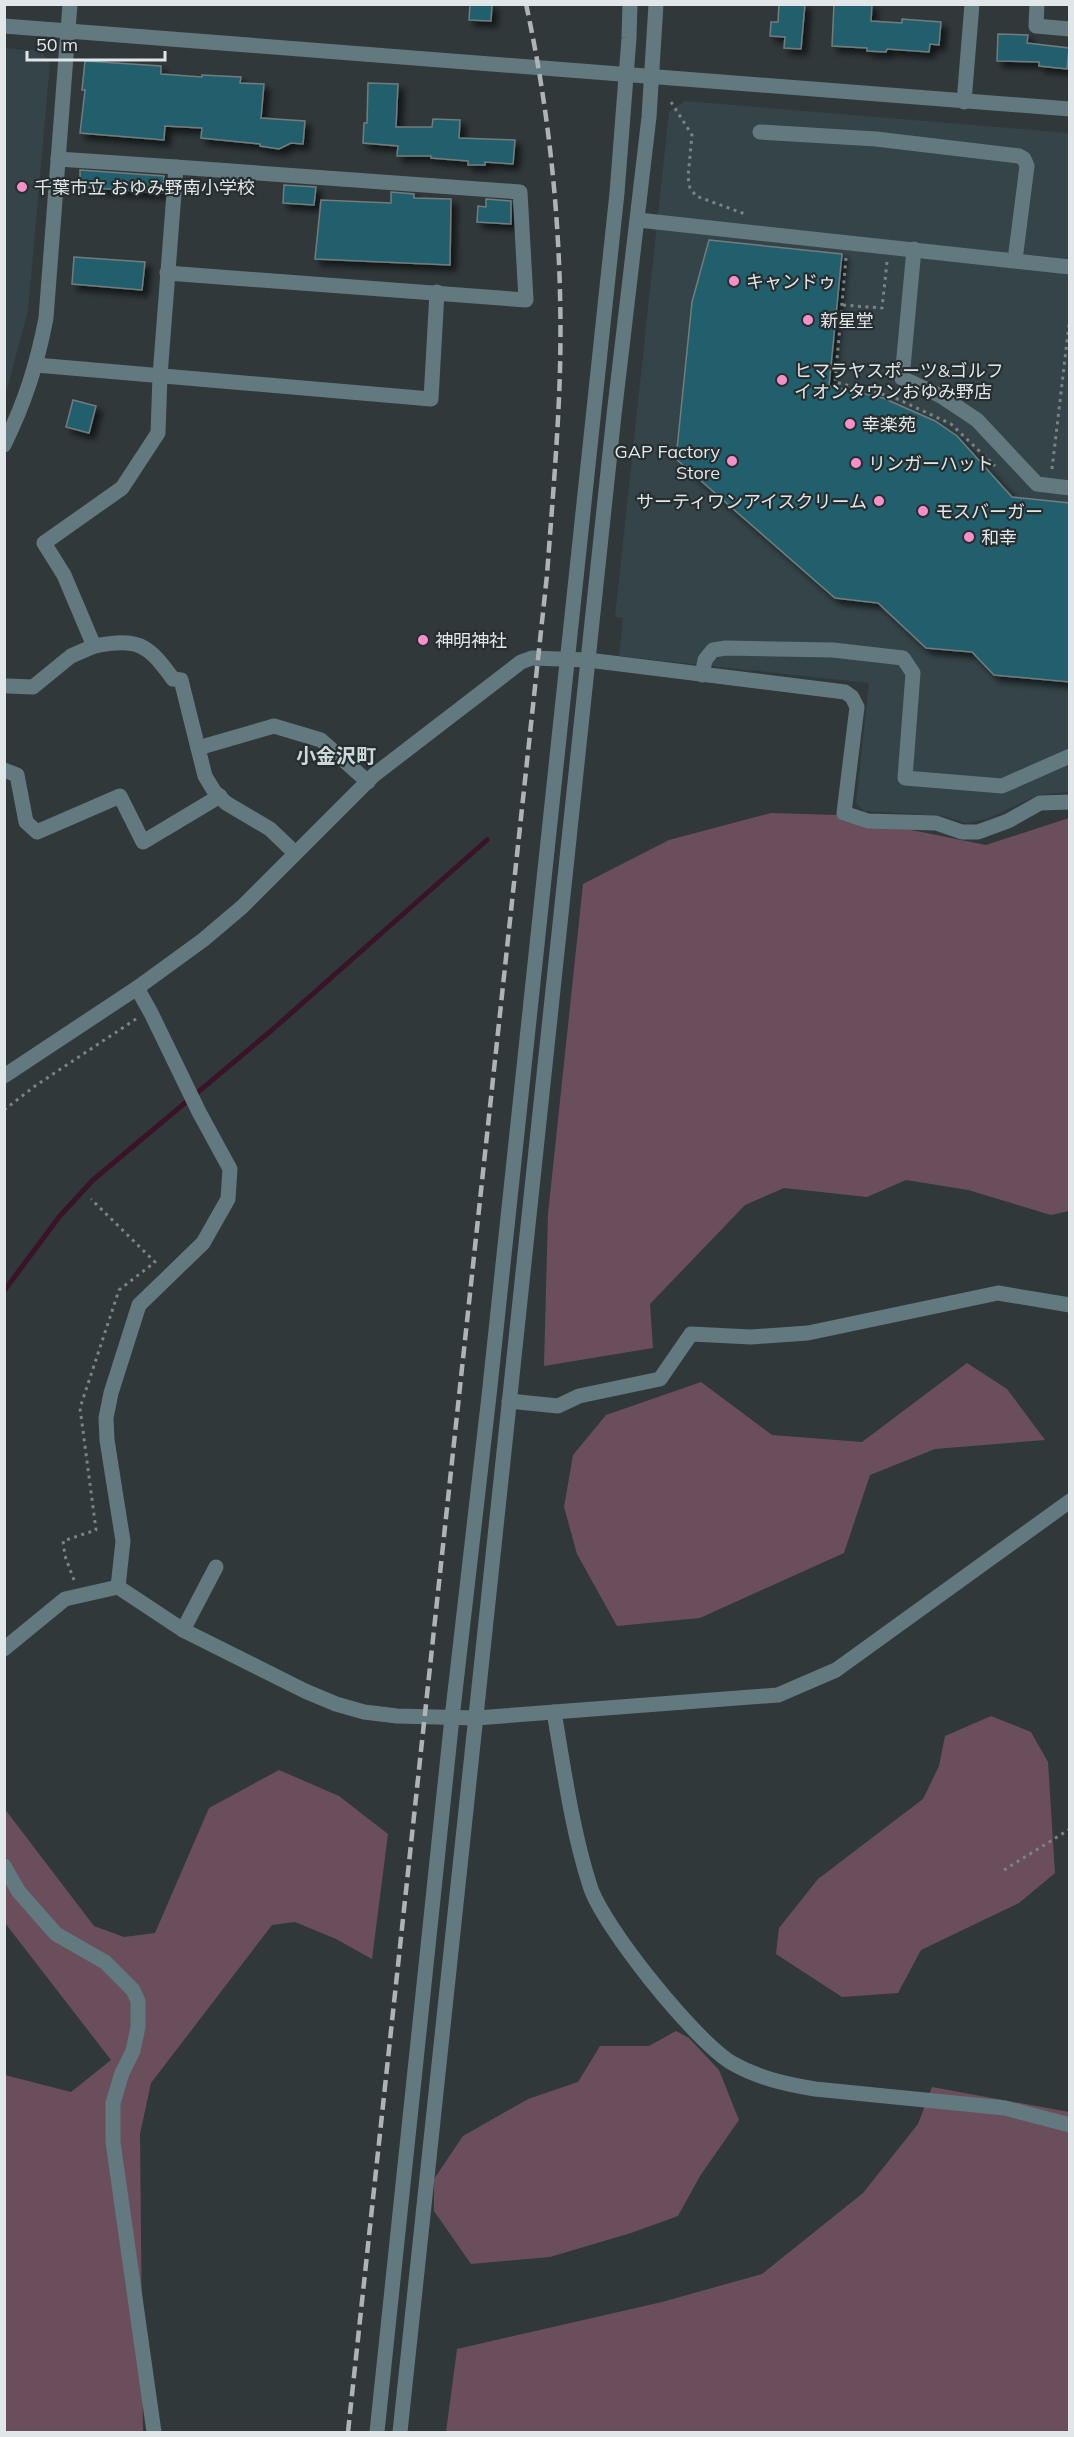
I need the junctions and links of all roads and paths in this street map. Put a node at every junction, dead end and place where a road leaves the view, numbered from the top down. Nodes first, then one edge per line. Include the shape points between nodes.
1 (70, 4) edge
2 (630, 4) edge
3 (656, 4) edge
4 (972, 4) edge
5 (1037, 4) edge
6 (4, 26) edge
7 (1070, 29) edge
8 (68, 32) junction
9 (626, 75) junction
10 (653, 77) junction
11 (964, 102) junction
12 (1070, 109) edge
13 (760, 132) dead end
14 (58, 159) junction
15 (176, 167) junction
16 (638, 220) junction
17 (914, 249) junction
18 (1015, 261) junction
19 (1070, 267) edge
20 (167, 273) junction
21 (437, 292) junction
22 (1070, 316) edge
23 (36, 365) junction
24 (160, 376) junction
25 (4, 446) edge
26 (1050, 485) junction
27 (1070, 488) edge
28 (94, 646) junction
29 (566, 659) junction
30 (588, 660) junction
31 (702, 675) junction
32 (8, 686) dead end
33 (198, 748) junction
34 (1070, 756) edge
35 (4, 770) edge
36 (368, 782) junction
37 (220, 796) junction
38 (1070, 802) edge
39 (295, 853) junction
40 (137, 988) junction
41 (152, 1013) junction
42 (4, 1076) edge
43 (4, 1110) edge
44 (1070, 1305) edge
45 (509, 1401) junction
46 (1070, 1501) edge
47 (216, 1567) dead end
48 (118, 1587) junction
49 (183, 1630) junction
50 (4, 1649) edge
51 (554, 1712) junction
52 (452, 1718) junction
53 (476, 1718) junction
54 (1070, 1829) edge
55 (4, 1866) edge
56 (1004, 1870) dead end
57 (1070, 2125) edge
58 (154, 2433) edge
59 (377, 2433) edge
60 (400, 2433) edge

1 - 8 street
2 - 9 street
3 - 10 street
4 - 11 street
5 - 7 street via 1036,26
6 - 8 street
8 - 9 street
8 - 14 street
9 - 10 street
9 - 29 street via 617,194
10 - 11 street
10 - 16 street
11 - 12 street
13 - 18 street via 876,139 1019,156 1027,166
14 - 15 street
14 - 23 street via 46,318
15 - 20 street
15 - 21 street via 520,192 526,300
16 - 17 street
16 - 30 street
17 - 18 street
17 - 26 street via 902,378 941,396 977,420 1037,484
18 - 19 street
20 - 21 street
20 - 24 street
21 - 24 street via 431,399
22 - 26 path
23 - 24 street
23 - 25 street
24 - 28 street via 158,433 122,488 44,543 64,575
26 - 27 street
28 - 32 street via 71,656 33,687
28 - 33 street via 116,642 140,645 156,654 173,679 181,680
29 - 30 street
29 - 36 street via 532,658 521,662
29 - 52 street
30 - 31 street
30 - 45 street
31 - 34 street via 705,660 713,650 726,648 833,650 903,658 913,673 905,778 1002,786
31 - 38 street via 845,692 852,697 856,707 844,813 868,821 936,823 962,832 978,832 1040,803
33 - 36 street via 274,726 321,740
33 - 37 street via 205,776
35 - 37 street via 17,776 26,822 37,832 120,796 143,842
36 - 39 street
37 - 39 street via 270,829
39 - 40 street via 242,907
40 - 41 street
40 - 42 street
41 - 43 path via 131,1021
41 - 48 street via 230,1169 228,1199 203,1243 140,1305 111,1393 107,1440 123,1541
44 - 45 street via 998,1293 808,1334 691,1334 660,1379 579,1396 558,1406
45 - 53 street
46 - 51 street via 836,1670 778,1695
47 - 49 street
48 - 49 street
48 - 50 street via 64,1599
49 - 52 street via 336,1704 364,1712
51 - 53 street
51 - 57 street via 571,1812 590,1888 609,1923 660,1989 701,2038 730,2062 760,2078 815,2090 1005,2108
52 - 53 street
52 - 59 street
53 - 60 street
54 - 56 path
55 - 58 street via 19,1892 56,1934 105,1962 133,1990 138,2001 133,2051 113,2103 113,2142

